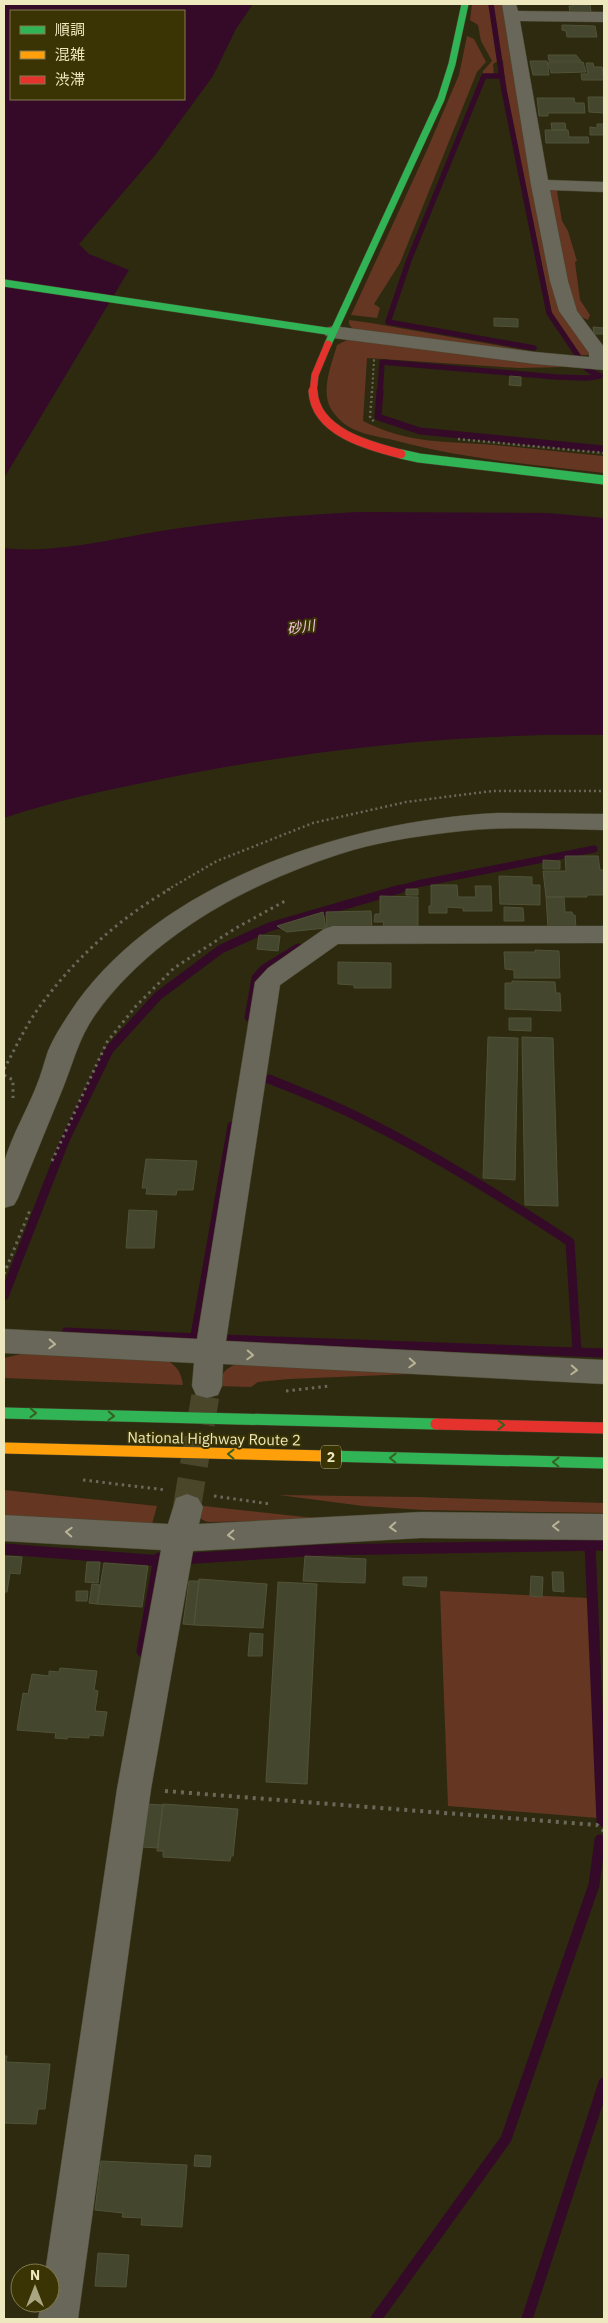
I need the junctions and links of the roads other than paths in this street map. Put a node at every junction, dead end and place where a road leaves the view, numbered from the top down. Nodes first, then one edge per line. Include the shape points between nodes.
1 (465, 4) edge
2 (509, 10) edge
3 (604, 17) edge
4 (540, 185) junction
5 (604, 187) edge
6 (4, 283) edge
7 (333, 332) junction
8 (592, 363) edge
9 (604, 480) edge
10 (604, 822) edge
11 (604, 935) edge
12 (4, 1198) edge
13 (4, 1341) edge
14 (209, 1353) junction
15 (604, 1372) edge
16 (207, 1386) tunnel mouth
17 (4, 1413) edge
18 (536, 1414) dead end
19 (304, 1421) junction
20 (604, 1428) edge
21 (4, 1448) edge
22 (604, 1463) edge
23 (190, 1498) tunnel mouth
24 (604, 1527) edge
25 (4, 1528) edge
26 (177, 1552) junction
27 (58, 2319) edge

1 - 7 main road via 452,64 440,99
2 - 3 street
2 - 4 street
4 - 5 street
4 - 8 street via 568,311 599,353
6 - 7 main road
7 - 8 street
7 - 9 main road via 316,377 313,395 318,410 330,424 349,436 377,448 419,458
10 - 12 street via 511,820 400,833 345,845 293,863 200,908 156,939 92,1003 64,1046
11 - 14 street via 333,935 268,982
13 -> 14 street
14 -> 15 street
14 - 16 street
17 -> 19 main road, National Highway Route 2
18 - 19 main road
19 -> 20 main road, National Highway Route 2
22 -> 21 main road, National Highway Route 2 / 2
23 - 26 street
24 -> 26 street via 421,1525
26 -> 25 street
26 - 27 street via 134,1789

